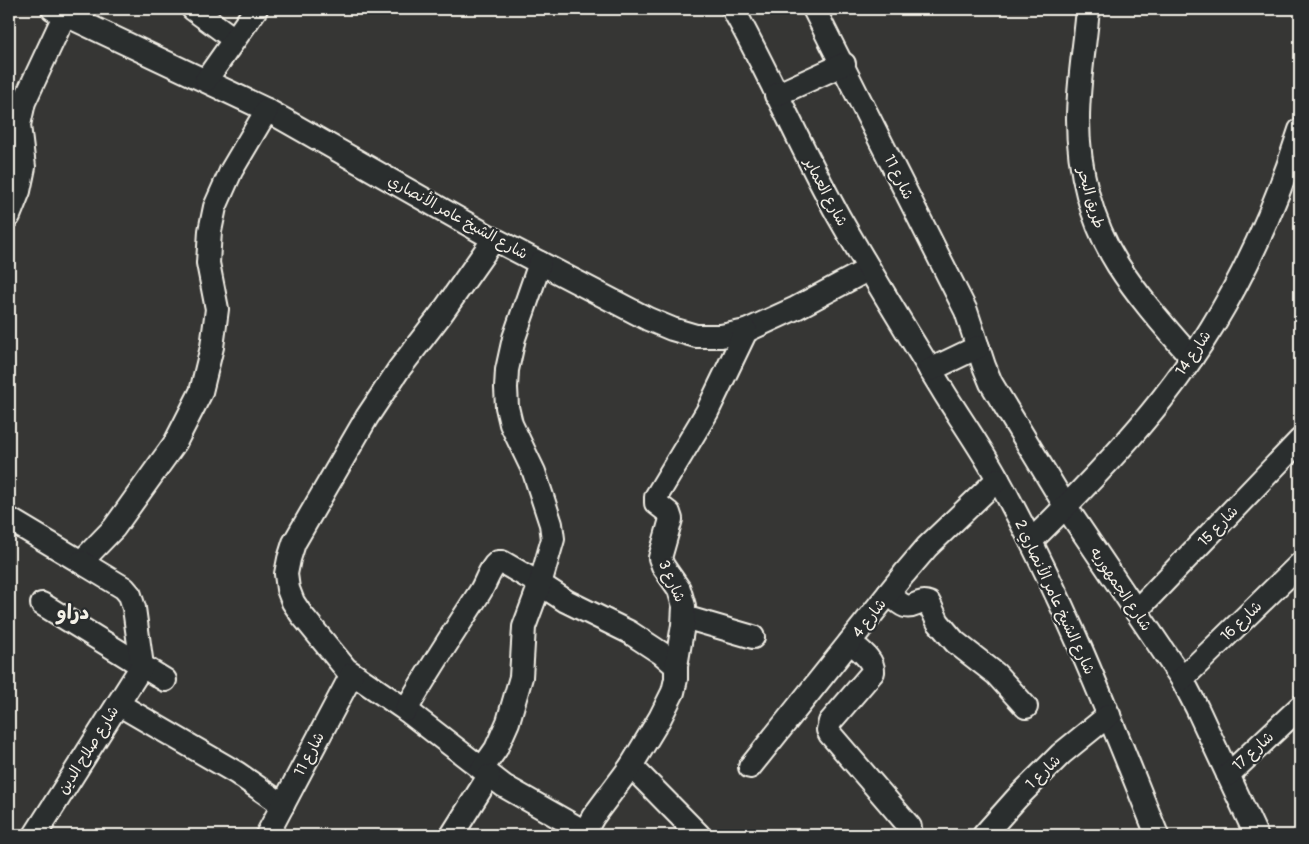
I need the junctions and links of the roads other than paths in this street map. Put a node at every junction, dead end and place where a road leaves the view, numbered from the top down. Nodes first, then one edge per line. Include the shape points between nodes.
1 (193, 9) edge
2 (256, 9) edge
3 (814, 9) edge
4 (1088, 9) edge
5 (736, 10) edge
6 (59, 11) edge
7 (234, 39) junction
8 (844, 64) junction
9 (206, 80) junction
10 (776, 95) junction
11 (267, 110) junction
12 (1300, 130) edge
13 (9, 216) edge
14 (494, 239) junction
15 (540, 263) junction
16 (869, 269) junction
17 (746, 331) junction
18 (978, 348) junction
19 (1192, 358) junction
20 (930, 370) junction
21 (1300, 440) edge
22 (998, 479) junction
23 (1066, 507) junction
24 (9, 519) edge
25 (1030, 541) junction
26 (81, 562) junction
27 (1300, 564) edge
28 (540, 584) junction
29 (889, 593) junction
30 (42, 604) dead end
31 (1136, 611) junction
32 (684, 617) junction
33 (753, 637) dead end
34 (850, 642) junction
35 (142, 666) junction
36 (676, 666) junction
37 (352, 674) junction
38 (1182, 679) junction
39 (165, 680) dead end
40 (118, 704) junction
41 (1026, 707) dead end
42 (1300, 707) edge
43 (406, 710) junction
44 (1109, 715) junction
45 (631, 766) junction
46 (750, 767) dead end
47 (486, 772) junction
48 (1228, 775) junction
49 (283, 805) junction
50 (910, 827) dead end
51 (584, 834) edge
52 (35, 835) edge
53 (267, 835) edge
54 (452, 835) edge
55 (699, 835) edge
56 (984, 835) edge
57 (1157, 835) edge
58 (1256, 835) edge

1 - 7 street
2 - 7 street
3 - 8 street, شارع 11
4 - 19 street, طريق البحر via 1078,118 1079,149 1092,209 1118,264
5 - 10 street, شارع العماير
6 - 9 street, شارع الشيخ عامر الأنصاري
6 - 13 street via 20,114 24,167
7 - 9 street
8 - 10 street
8 - 18 street, شارع 11 via 966,311
9 - 11 street, شارع الشيخ عامر الأنصاري
10 - 16 street, شارع العماير via 810,164
11 - 14 street, شارع الشيخ عامر الأنصاري
11 - 26 street via 231,171 215,208 208,262 217,309 201,392 170,450 114,528
12 - 19 street, شارع 14 via 1260,236
14 - 15 street, شارع الشيخ عامر الأنصاري
14 - 37 street via 367,417 294,543 288,559 286,574 293,602
15 - 17 street, شارع الشيخ عامر الأنصاري via 672,329 696,336
15 - 28 street via 514,338 506,388 511,424 534,472 553,531 552,546
16 - 17 street, شارع الشيخ عامر الأنصاري
16 - 20 street, شارع العماير
17 - 32 street, شارع 3 via 706,412 656,497 656,503 672,518 660,558 682,597
18 - 20 street
18 - 23 street, شارع الجمهوريه via 991,383
19 - 23 street, شارع 14 via 1133,435
20 - 22 street, شارع الشيخ عامر الأنصاري 2
21 - 31 street, شارع 15
22 - 25 street, شارع الشيخ عامر الأنصاري 2
22 - 29 street, شارع 4 via 927,547
23 - 25 street, شارع 14
23 - 31 street, شارع الجمهوريه
24 - 26 street
25 - 44 street, شارع الشيخ عامر الأنصاري 2
26 - 35 street via 130,595
27 - 38 street, شارع 16
28 - 36 street via 645,642
28 - 43 street via 502,562 494,565
28 - 47 street via 524,627 521,677 511,714
29 - 34 street, شارع 4
29 - 41 street via 906,607 929,603 938,622 955,642 996,674
30 - 35 street
31 - 38 street, شارع الجمهوريه
32 - 33 street
32 - 36 street, شارع 3
34 - 46 street, شارع 4
34 - 50 street via 871,661 873,672 830,722 828,730
35 - 39 street
35 - 40 street, شارع صلاح الدين
36 - 45 street, شارع 3 via 676,679 667,705
37 - 43 street
37 - 49 street, شارع 11
38 - 48 street, شارع الجمهوريه
40 - 49 street via 237,773
40 - 52 street, شارع صلاح الدين
42 - 48 street, شارع 17
43 - 47 street
44 - 56 street, شارع 1 via 1061,754
44 - 57 street, شارع الشيخ عامر الأنصاري 2
45 - 51 street, شارع 3
45 - 55 street
47 - 51 street
47 - 54 street
48 - 58 street, شارع الجمهوريه
49 - 53 street, شارع 11

